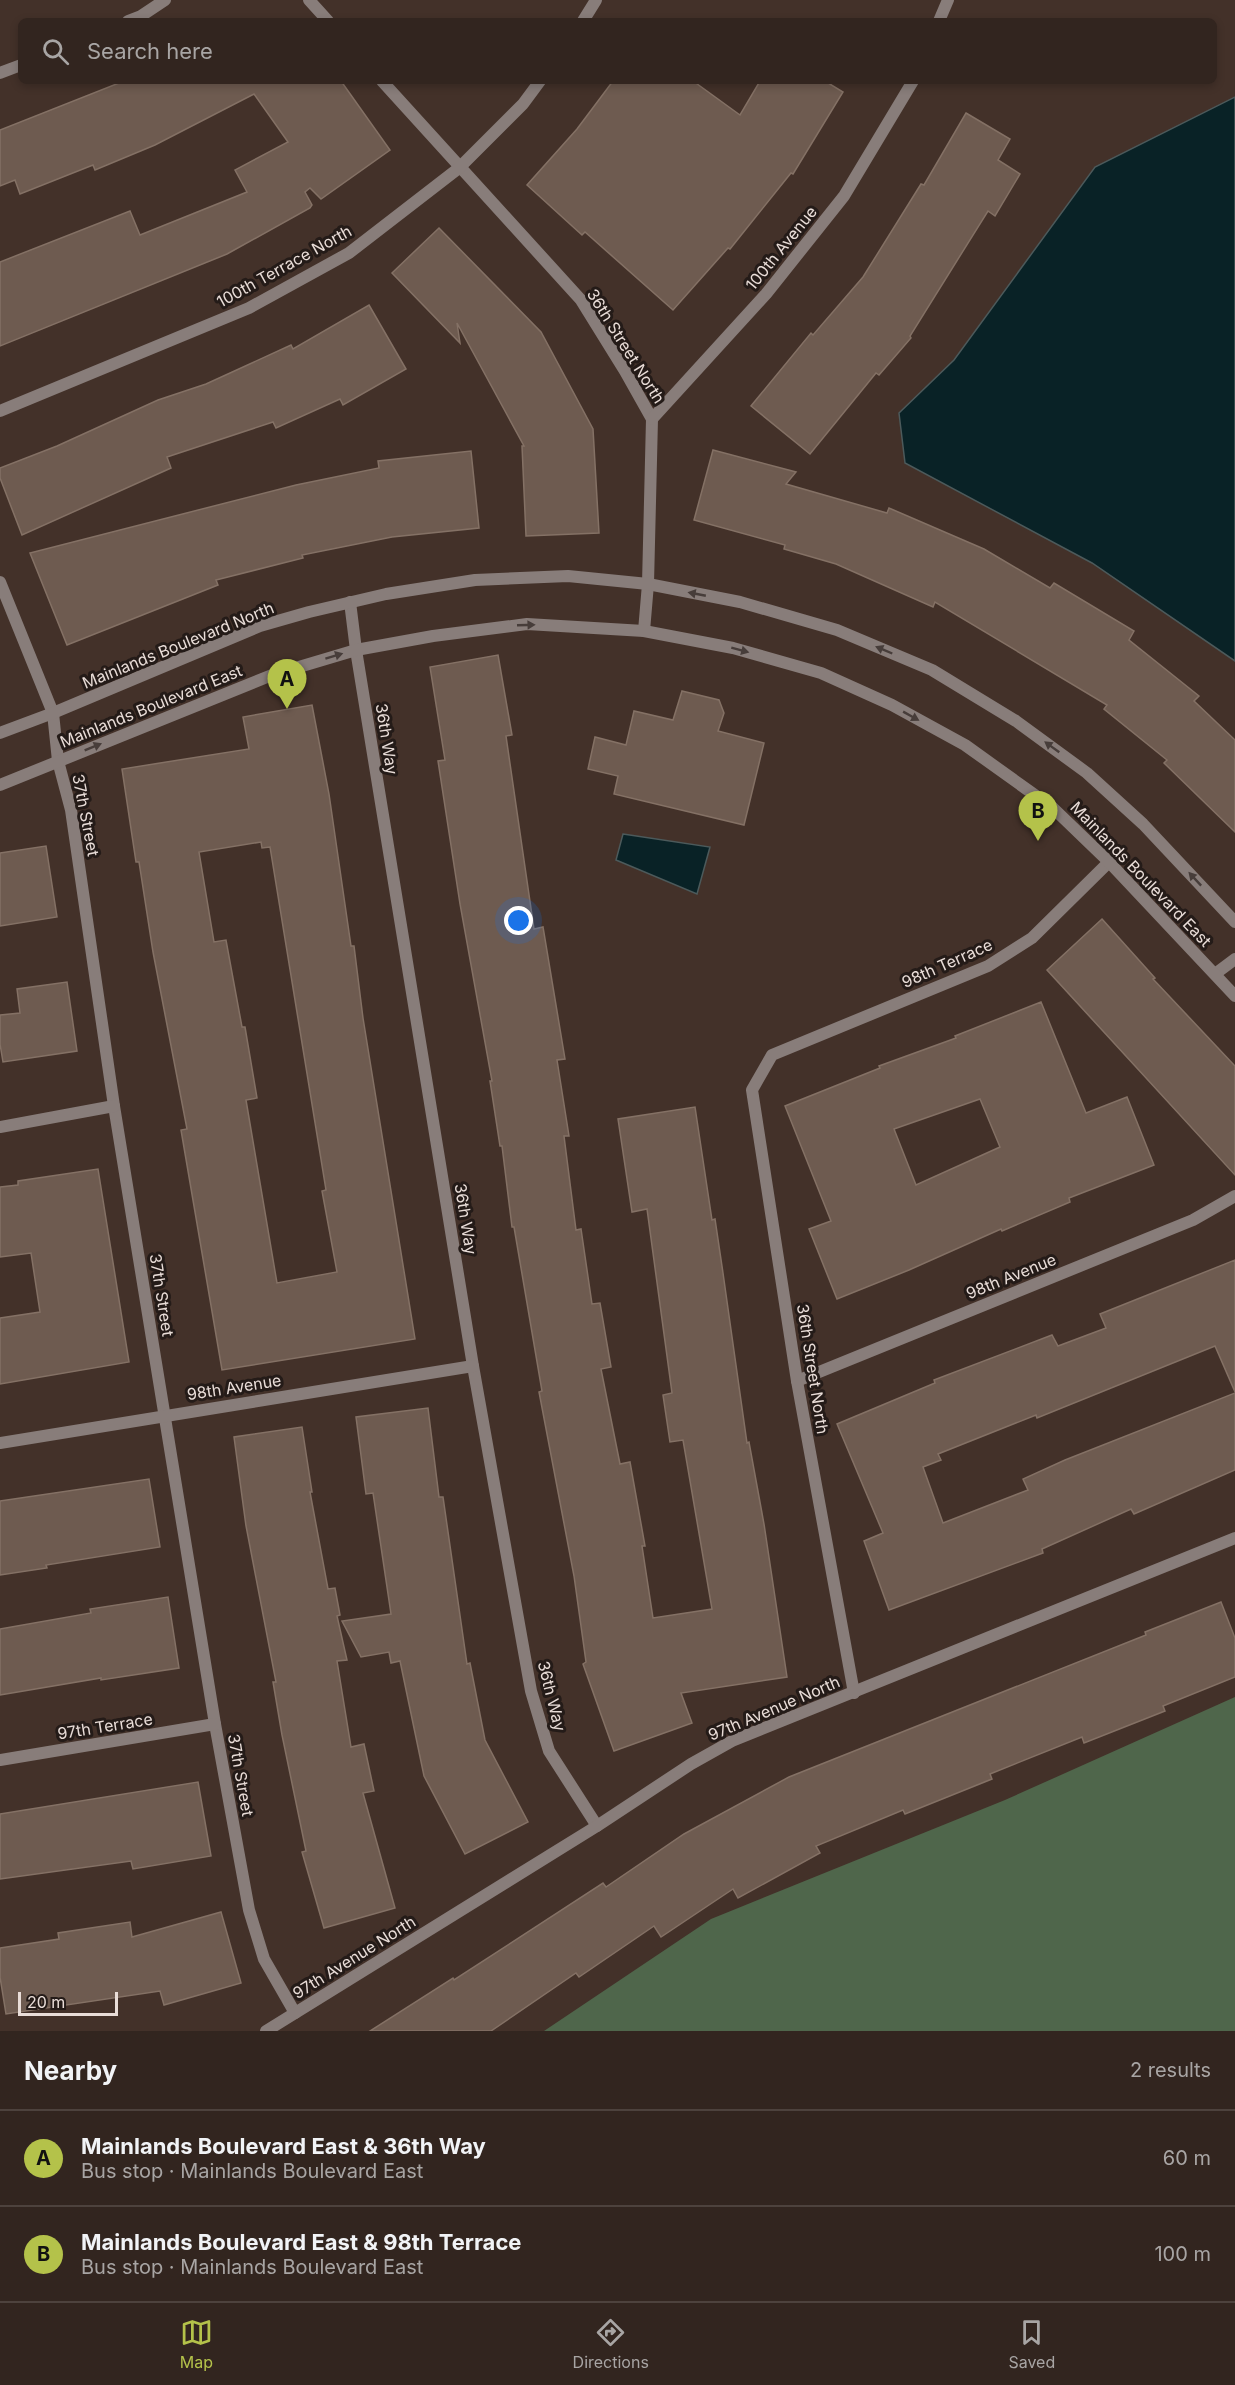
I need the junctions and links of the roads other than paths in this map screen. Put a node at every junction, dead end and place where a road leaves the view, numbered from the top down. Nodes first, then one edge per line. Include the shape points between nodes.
1 (165, 0) edge
2 (309, 0) edge
3 (596, 0) edge
4 (948, 0) edge
5 (136, 18) edge
6 (325, 18) edge
7 (585, 18) edge
8 (940, 18) edge
9 (18, 65) edge
10 (0, 73) edge
11 (385, 84) edge
12 (538, 84) edge
13 (912, 84) edge
14 (459, 168) junction
15 (0, 411) edge
16 (652, 419) junction
17 (0, 582) edge
18 (648, 584) junction
19 (350, 602) junction
20 (644, 631) junction
21 (356, 650) junction
22 (54, 714) junction
23 (0, 733) edge
24 (58, 761) junction
25 (0, 785) edge
26 (1109, 862) junction
27 (1235, 922) edge
28 (1235, 959) edge
29 (1215, 974) junction
30 (1235, 996) edge
31 (772, 1055) joint
32 (114, 1106) junction
33 (0, 1127) edge
34 (1235, 1196) edge
35 (473, 1366) junction
36 (797, 1381) junction
37 (165, 1415) junction
38 (0, 1443) edge
39 (1235, 1538) edge
40 (854, 1693) junction
41 (215, 1724) junction
42 (0, 1760) edge
43 (597, 1826) junction
44 (295, 2013) junction
45 (266, 2031) edge

1 - 5 street
2 - 6 street
3 - 7 street
4 - 8 street
9 - 10 street
11 - 14 street, 36th Street North
12 - 14 street, 100th Terrace North
13 - 16 street, 100th Avenue via 844,196 766,294
14 - 15 street, 100th Terrace North via 349,253 249,308
14 - 16 street, 36th Street North via 581,300
16 - 18 street, 36th Street North
17 - 22 street, 37th Street
18 - 19 street, Mainlands Boulevard North via 568,576 475,580
18 - 20 street, 36th Street North
27 -> 18 street, Mainlands Boulevard North via 1143,824 1087,773 1016,721 932,670 837,630 740,602
19 - 21 street, 36th Way
19 - 22 street, Mainlands Boulevard North via 260,626
21 -> 20 street, Mainlands Boulevard East via 527,624
20 -> 26 street, Mainlands Boulevard East via 733,648 821,673 892,705 965,745 1044,802
24 -> 21 street, Mainlands Boulevard East via 272,675
21 - 35 street, 36th Way
22 - 23 street, Mainlands Boulevard North
22 - 24 street, 37th Street
24 - 25 street, Mainlands Boulevard East
24 - 32 street, 37th Street via 71,810
26 - 29 street, Mainlands Boulevard East
26 - 31 street, 98th Terrace via 1032,938 988,966
28 - 29 street
29 - 30 street, Mainlands Boulevard East
31 - 36 street, 36th Street North via 752,1090
32 - 33 street
32 - 37 street, 37th Street
34 - 36 street, 98th Avenue via 1194,1220
35 - 37 street, 98th Avenue
35 - 43 street, 36th Way via 531,1691 549,1750
36 - 40 street, 36th Street North
37 - 38 street, 98th Avenue
37 - 41 street, 37th Street
39 - 40 street, 97th Avenue North
40 - 43 street, 97th Avenue North via 732,1740
41 - 42 street, 97th Terrace
41 - 44 street, 37th Street via 249,1910 264,1959
43 - 44 street, 97th Avenue North
44 - 45 street, 97th Avenue North

